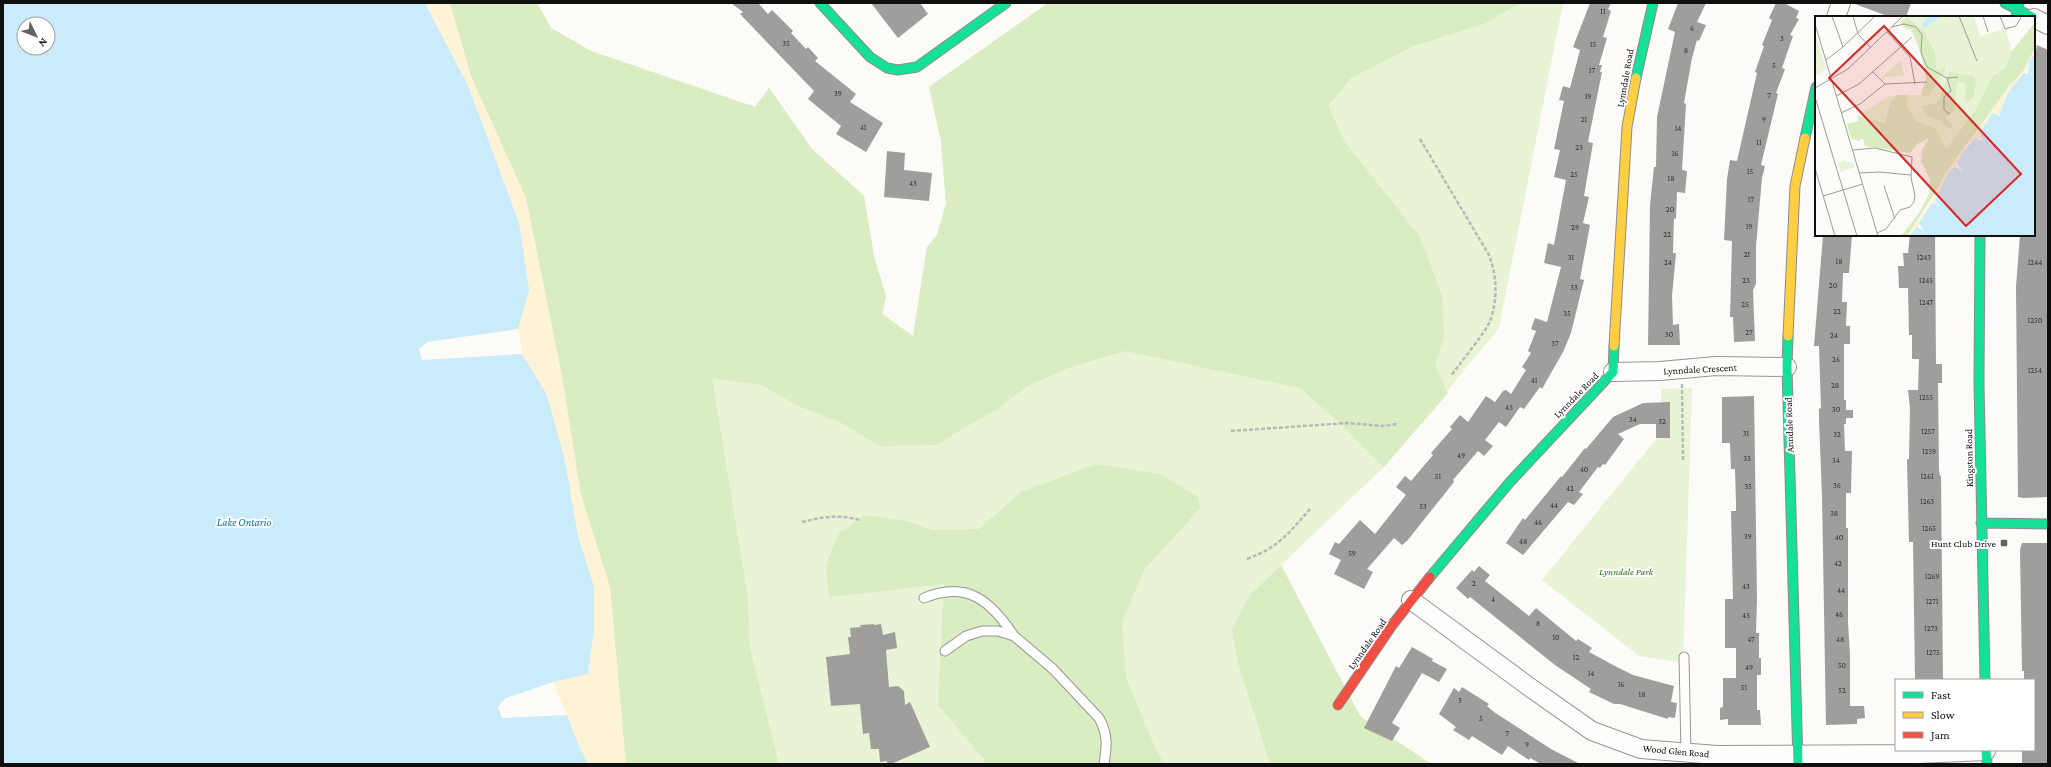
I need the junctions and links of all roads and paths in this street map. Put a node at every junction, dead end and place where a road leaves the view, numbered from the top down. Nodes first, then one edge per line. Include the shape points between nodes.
1 (820, 3) edge
2 (1006, 3) edge
3 (1653, 3) edge
4 (1841, 3) edge
5 (2005, 3) edge
6 (2018, 10) edge
7 (1836, 16) edge
8 (2029, 16) edge
9 (2035, 19) edge
10 (2048, 25) edge
11 (1815, 93) edge
12 (1420, 140) dead end
13 (1980, 236) edge
14 (1787, 367) junction
15 (1681, 370) junction
16 (1613, 372) junction
17 (1451, 376) dead end
18 (1397, 424) dead end
19 (1231, 431) dead end
20 (1683, 462) dead end
21 (1310, 509) dead end
22 (858, 520) dead end
23 (802, 522) dead end
24 (1981, 523) junction
25 (2048, 524) edge
26 (1247, 559) dead end
27 (924, 598) dead end
28 (1411, 600) junction
29 (1014, 636) junction
30 (945, 651) dead end
31 (1684, 657) dead end
32 (1985, 679) edge
33 (1338, 705) dead end
34 (1686, 753) junction
35 (1986, 755) edge
36 (1798, 759) edge
37 (1916, 759) edge
38 (1104, 764) edge

1 - 2 street via 874,61 887,68 904,70 917,67
3 - 16 street, Lynndale Road via 1640,54 1627,127
4 - 7 street
5 - 6 street
6 - 8 street
9 - 10 street
11 - 14 street, Anndale Road via 1795,186
12 - 17 path via 1489,255 1495,271 1496,294 1490,322
13 - 24 street, Kingston Road
14 - 15 street, Lynndale Crescent via 1716,366
14 - 36 street, Anndale Road
15 - 16 street, Lynndale Crescent
15 - 20 path
16 - 28 street, Lynndale Road via 1551,436
18 - 19 path via 1383,426 1347,423
21 - 26 path via 1276,545
22 - 23 path via 841,517 816,518
24 - 25 street
24 - 32 street, Kingston Road
27 - 29 lane via 939,592 974,594 1002,617
28 - 33 street, Lynndale Road
28 - 34 street, Wood Glen Road via 1592,731 1641,749
29 - 30 lane via 998,631 982,631 966,636
29 - 38 lane via 1053,669 1099,718 1107,737
31 - 34 lane
34 - 36 street, Wood Glen Road
35 - 37 street, Wood Glen Road
36 - 37 street, Wood Glen Road

